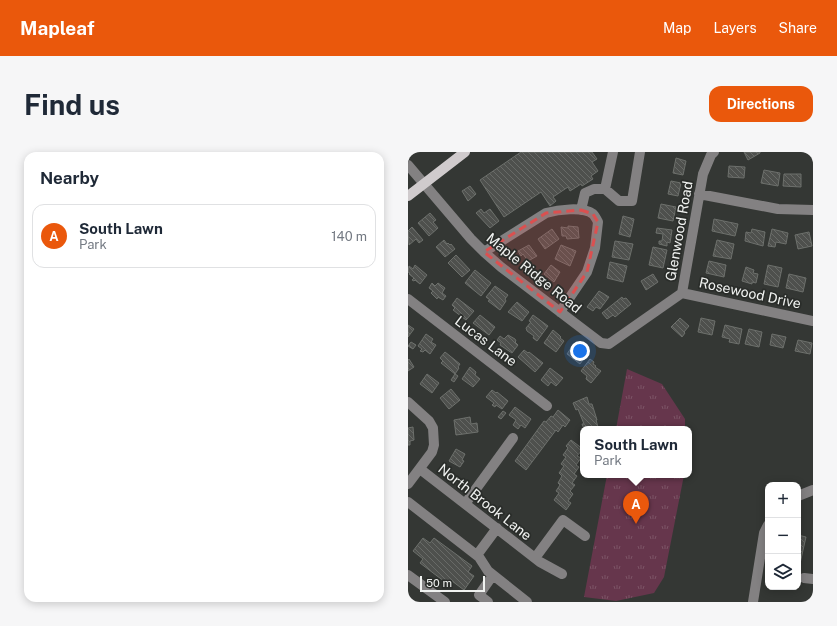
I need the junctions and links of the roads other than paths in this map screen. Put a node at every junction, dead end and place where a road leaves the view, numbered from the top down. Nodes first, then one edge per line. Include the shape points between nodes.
1 (465, 152) edge
2 (613, 152) edge
3 (640, 152) edge
4 (714, 152) edge
5 (408, 165) edge
6 (423, 184) junction
7 (605, 189) junction
8 (699, 194) junction
9 (408, 196) edge
10 (581, 210) junction
11 (813, 210) edge
12 (484, 252) junction
13 (682, 293) junction
14 (408, 299) edge
15 (560, 312) junction
16 (813, 321) edge
17 (601, 343) joint
18 (408, 402) edge
19 (547, 406) dead end
20 (513, 438) dead end
21 (420, 469) junction
22 (408, 484) edge
23 (813, 490) edge
24 (801, 495) edge
25 (408, 502) edge
26 (465, 504) junction
27 (497, 528) junction
28 (765, 531) edge
29 (585, 536) dead end
30 (477, 555) junction
31 (535, 558) junction
32 (562, 574) dead end
33 (408, 575) edge
34 (494, 575) junction
35 (444, 602) edge
36 (488, 602) edge
37 (527, 602) edge
38 (753, 602) edge

1 - 6 main road
2 - 7 street
3 - 7 street via 632,201 619,201
4 - 8 street, Glenwood Road via 710,155 703,174
5 - 6 street, Maple Ridge Road
6 - 9 main road
6 - 12 street, Maple Ridge Road
7 - 10 street via 594,189 585,193
8 - 11 street via 778,209
8 - 13 street, Glenwood Road
10 - 12 street via 557,210 546,213
10 - 15 street via 593,214 598,222 595,248 587,272
12 - 15 street, Maple Ridge Road
13 - 16 street, Rosewood Drive
13 - 17 street, Glenwood Road via 613,342
14 - 19 street, Lucas Lane
15 - 17 street, Maple Ridge Road
18 - 21 street, North Brook Lane via 433,428 432,452
20 - 26 street
21 - 22 street
21 - 26 street, North Brook Lane
23 - 24 street
25 - 30 street
26 - 27 street, North Brook Lane
27 - 30 street
27 - 31 street, North Brook Lane
28 - 38 street
29 - 31 street via 563,520
30 - 34 street
31 - 32 street, North Brook Lane
33 - 35 street
34 - 36 street via 479,595
34 - 37 street

